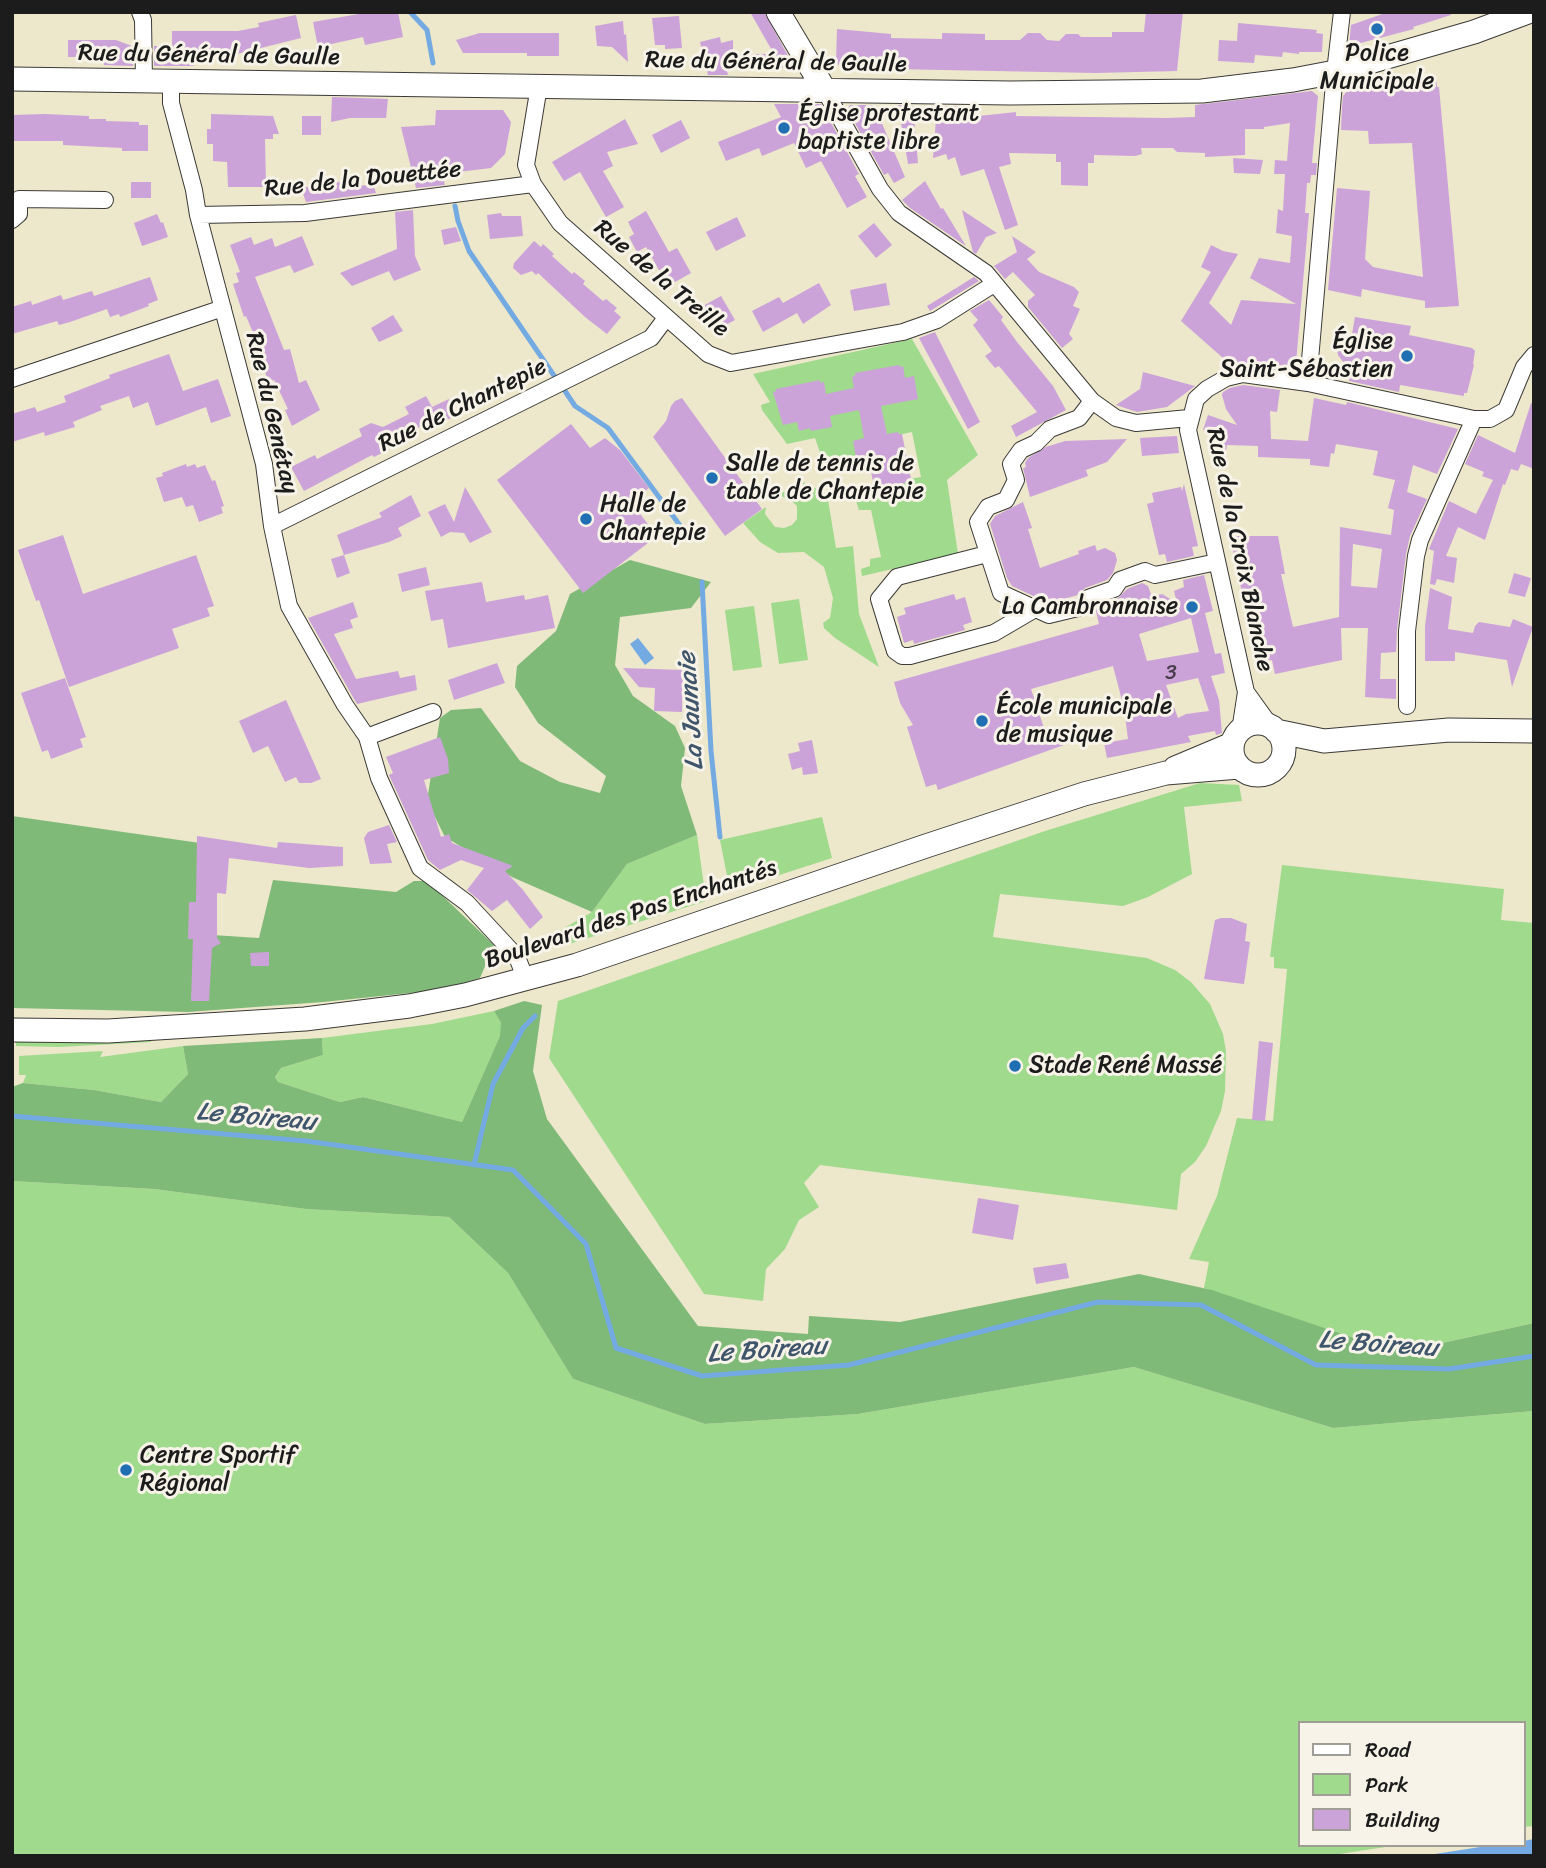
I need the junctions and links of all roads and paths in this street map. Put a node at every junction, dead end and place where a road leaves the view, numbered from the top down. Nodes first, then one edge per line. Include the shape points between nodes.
1 (140, 12) edge
2 (778, 12) edge
3 (1342, 12) edge
4 (1528, 12) edge
5 (1335, 72) junction
6 (12, 79) edge
7 (145, 81) junction
8 (172, 82) junction
9 (539, 86) junction
10 (824, 89) junction
11 (533, 184) junction
12 (105, 200) dead end
13 (198, 215) junction
14 (12, 220) edge
15 (994, 284) junction
16 (223, 308) junction
17 (666, 318) junction
18 (1534, 355) edge
19 (12, 379) edge
20 (1308, 383) junction
21 (1091, 401) junction
22 (1189, 418) junction
23 (1474, 419) junction
24 (272, 526) junction
25 (987, 554) junction
26 (1217, 562) junction
27 (1035, 610) junction
28 (1246, 692) junction
29 (1407, 706) dead end
30 (433, 712) dead end
31 (1274, 730) junction
32 (1534, 731) edge
33 (367, 737) junction
34 (1236, 737) junction
35 (1324, 741) junction
36 (1279, 764) junction
37 (1239, 767) junction
38 (1166, 773) junction
39 (526, 980) junction
40 (12, 1030) edge

1 - 7 street
2 - 10 main road
3 - 5 street
4 - 5 main road, Rue du Général de Gaulle
5 - 10 main road, Rue du Général de Gaulle via 1202,91 1144,93
5 - 20 street
6 - 7 main road, Rue du Général de Gaulle
7 - 8 main road, Rue du Général de Gaulle
8 - 9 main road, Rue du Général de Gaulle
8 - 13 street, Rue du Genétay via 171,103
9 - 10 main road, Rue du Général de Gaulle
9 - 11 street, Rue de la Treille via 526,166
10 - 15 street via 880,189 899,213 986,273
11 - 13 street, Rue de la Douettée via 305,213
11 - 17 street, Rue de la Treille via 560,223
12 - 14 street via 19,199 19,214
13 - 16 street, Rue du Genétay
15 - 17 street, Rue de la Treille via 937,320 903,332 732,363 708,354
15 - 21 street
16 - 19 street
16 - 24 street, Rue du Genétay via 264,464
17 - 24 street, Rue de Chantepie via 651,338
18 - 23 street via 1503,414
20 - 22 street via 1243,374 1226,378 1196,399
20 - 23 street
21 - 22 street via 1116,418 1136,423
21 - 25 street via 1079,418 1050,429 1021,450 1011,464 1016,480 1006,500 988,508 978,522
22 - 26 street, Rue de la Croix Blanche
23 - 29 street via 1416,556 1407,631
24 - 33 street, Rue du Genétay via 289,606
25 - 27 street via 1001,593
25 - 27 street via 897,577 879,599 895,650 910,656 994,633
26 - 27 street via 1155,575 1145,570 1088,598 1082,607 1049,615
26 - 28 street, Rue de la Croix Blanche
28 - 31 street, Rue de la Croix Blanche
28 - 34 street, Rue de la Croix Blanche
30 - 33 street
31 - 34 main road, Boulevard des Pas Enchantés via 1258,724
31 - 35 main road, Boulevard des Pas Enchantés
31 - 36 main road via 1283,745
32 - 35 main road, Boulevard des Pas Enchantés via 1449,730
33 - 39 street, Rue du Genétay via 379,778 420,869 467,903 517,957
34 - 37 main road via 1234,759
34 - 38 main road, Boulevard des Pas Enchantés
35 - 36 main road, Boulevard des Pas Enchantés
36 - 37 main road, Boulevard des Pas Enchantés via 1257,775
37 - 38 main road, Boulevard des Pas Enchantés
38 - 39 main road, Boulevard des Pas Enchantés via 1020,814
39 - 40 main road, Boulevard des Pas Enchantés via 409,1006 304,1019 108,1031

